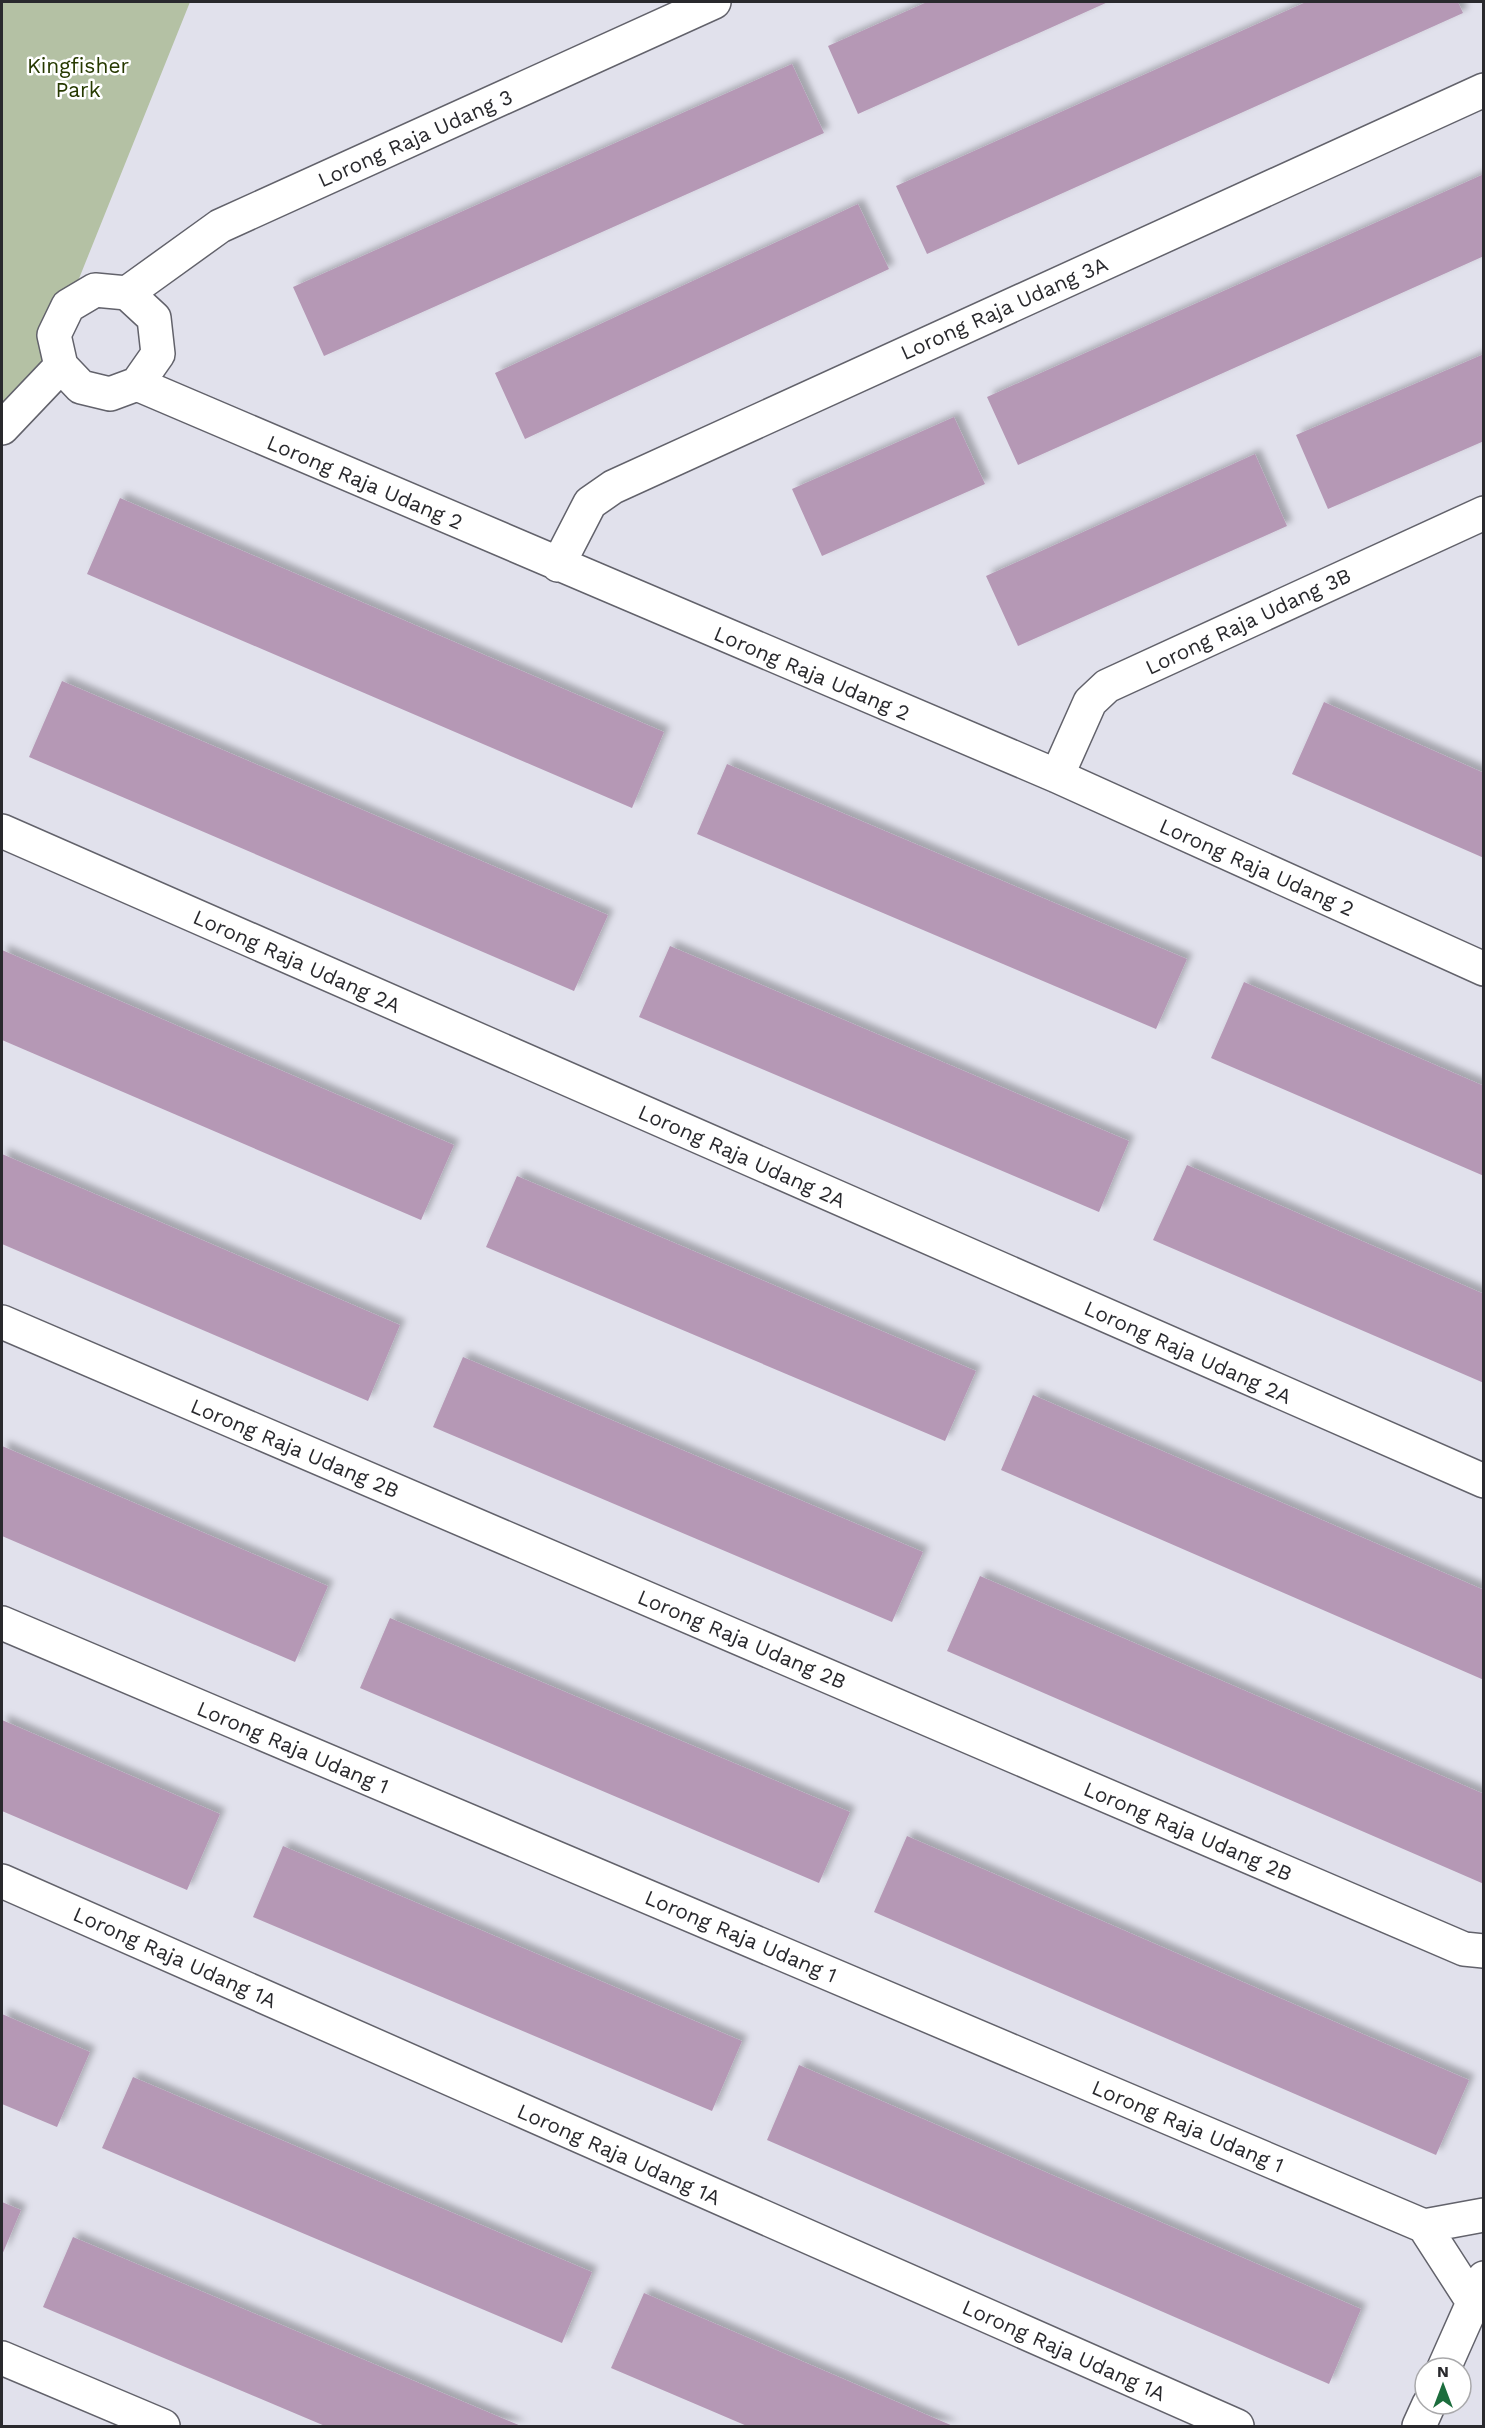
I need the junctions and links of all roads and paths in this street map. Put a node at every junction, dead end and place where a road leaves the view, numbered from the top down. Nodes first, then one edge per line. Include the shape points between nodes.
1 (714, 2) edge
2 (1484, 90) edge
3 (127, 293) junction
4 (61, 366) junction
5 (137, 384) junction
6 (2, 428) edge
7 (1484, 513) edge
8 (558, 565) junction
9 (1057, 776) junction
10 (2, 831) edge
11 (1484, 969) edge
12 (2, 1322) edge
13 (1484, 1481) edge
14 (2, 1623) edge
15 (2, 1881) edge
16 (1484, 1951) edge
17 (1484, 2215) edge
18 (1424, 2226) junction
19 (1478, 2290) edge
20 (1449, 2356) edge
21 (2, 2358) edge
22 (163, 2427) edge
23 (1237, 2427) edge

1 - 3 street, Lorong Raja Udang 3 via 220,226
2 - 8 street, Lorong Raja Udang 3A via 613,486 590,503
3 - 4 street via 95,290 68,306 54,335
3 - 5 street via 154,318 158,354
4 - 5 street via 81,387 110,394
4 - 6 street
5 - 8 street, Lorong Raja Udang 2
7 - 9 street, Lorong Raja Udang 3B via 1107,686 1090,702
8 - 9 street, Lorong Raja Udang 2
9 - 11 street, Lorong Raja Udang 2
10 - 13 street, Lorong Raja Udang 2A
12 - 16 street, Lorong Raja Udang 2B via 1464,1949
14 - 18 street, Lorong Raja Udang 1
15 - 23 street, Lorong Raja Udang 1A
17 - 18 street
18 - 19 street
19 - 20 street
21 - 22 street

